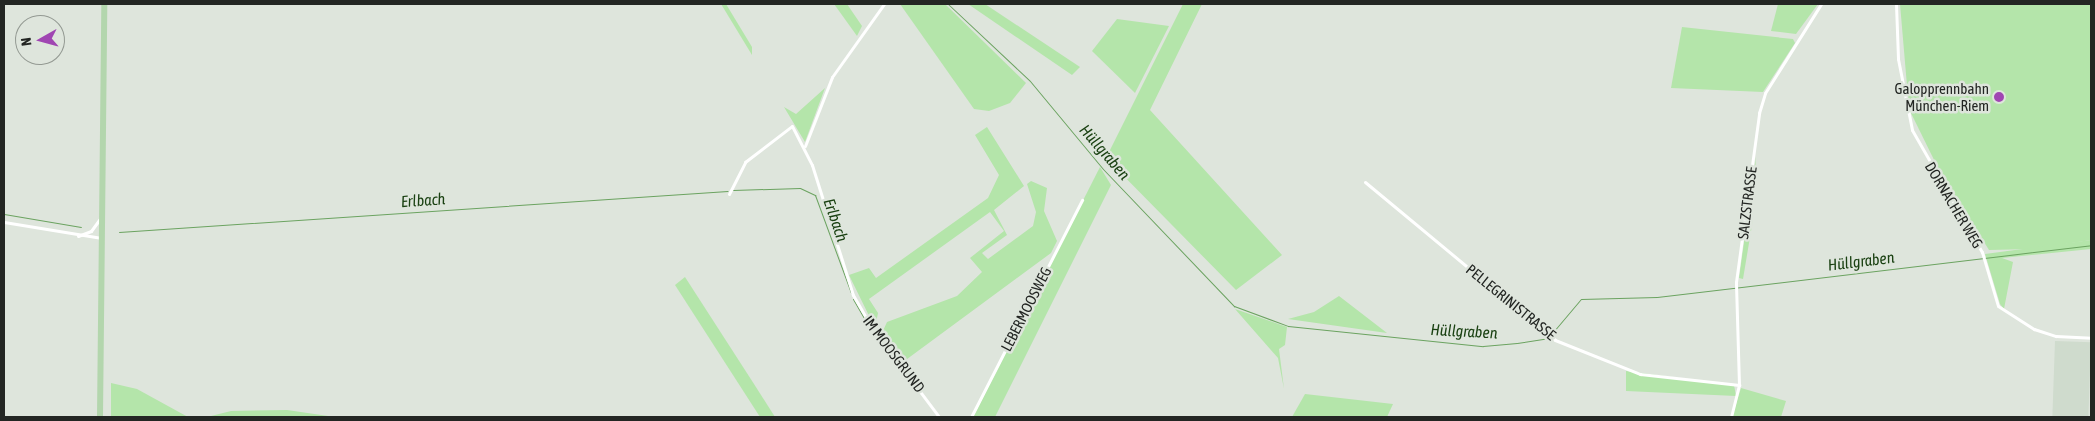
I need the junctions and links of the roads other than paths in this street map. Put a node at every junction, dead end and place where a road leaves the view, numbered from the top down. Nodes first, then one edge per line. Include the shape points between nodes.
1 (104, 4) edge
2 (884, 4) edge
3 (1821, 4) edge
4 (1896, 4) edge
5 (805, 146) junction
6 (1365, 182) dead end
7 (729, 194) dead end
8 (1082, 200) dead end
9 (102, 216) junction
10 (4, 222) edge
11 (77, 236) junction
12 (102, 238) junction
13 (2091, 338) edge
14 (1739, 385) junction
15 (100, 417) edge
16 (940, 417) edge
17 (971, 417) edge
18 (1731, 417) edge

1 - 9 main road
2 - 5 street via 832,77
3 - 14 street, SALZSTRASSE via 1761,103 1736,283
4 - 13 street, DORNACHER WEG via 1898,59 1912,130 1983,254 1995,300 2009,316 2056,336
5 - 7 street, IM MOOSGRUND via 792,126 745,162
5 - 16 street, IM MOOSGRUND via 853,295 873,330
6 - 14 street, PELLEGRINISTRASSE via 1552,338 1640,374
8 - 17 street, LEBERMOOSWEG
9 - 11 street via 91,231
9 - 12 main road
10 - 11 street
11 - 12 street
12 - 15 main road
14 - 18 street, SALZSTRASSE

